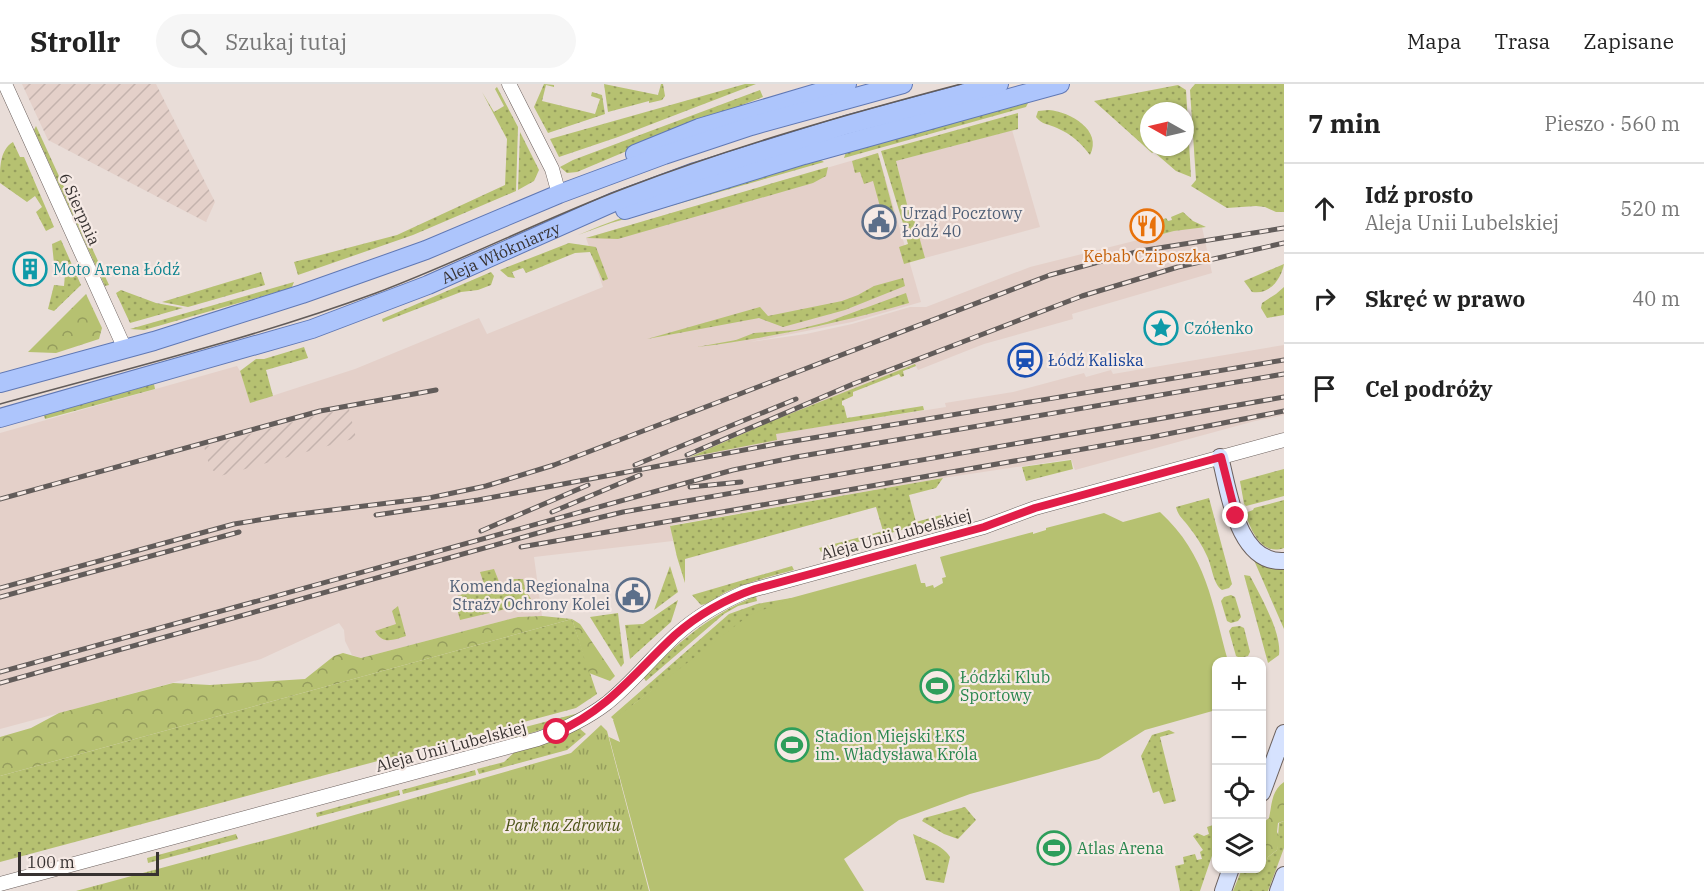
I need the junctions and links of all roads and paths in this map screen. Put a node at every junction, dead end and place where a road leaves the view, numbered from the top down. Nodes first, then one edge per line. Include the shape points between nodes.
1 (5, 84) edge
2 (509, 84) edge
3 (848, 84) edge
4 (999, 84) edge
5 (1060, 84) edge
6 (896, 86) edge
7 (560, 194) junction
8 (568, 224) junction
9 (125, 349) junction
10 (0, 383) edge
11 (0, 418) edge
12 (1284, 440) edge
13 (1221, 457) junction
14 (1284, 561) edge
15 (1284, 732) edge
16 (1266, 782) edge
17 (1229, 873) edge
18 (1284, 875) edge
19 (0, 884) edge
20 (1223, 891) edge
21 (1278, 891) edge

1 - 9 street, 6 Sierpnia
2 - 7 street via 552,169
3 - 7 main road via 666,140 607,166
4 - 8 main road, Aleja Włókniarzy via 781,144 614,202
5 - 8 main road
6 - 7 main road, Aleja Włókniarzy via 740,130
7 - 9 main road, Aleja Włókniarzy via 367,272
8 - 11 main road, Aleja Włókniarzy via 428,285 274,342
9 - 10 main road, Aleja Włókniarzy
12 - 13 street, Aleja Unii Lubelskiej
13 - 14 main road via 1240,527 1249,545 1257,554
13 - 19 street, Aleja Unii Lubelskiej via 745,592 684,628 598,709 568,728 538,739
15 - 16 main road
17 - 20 main road
18 - 21 main road

